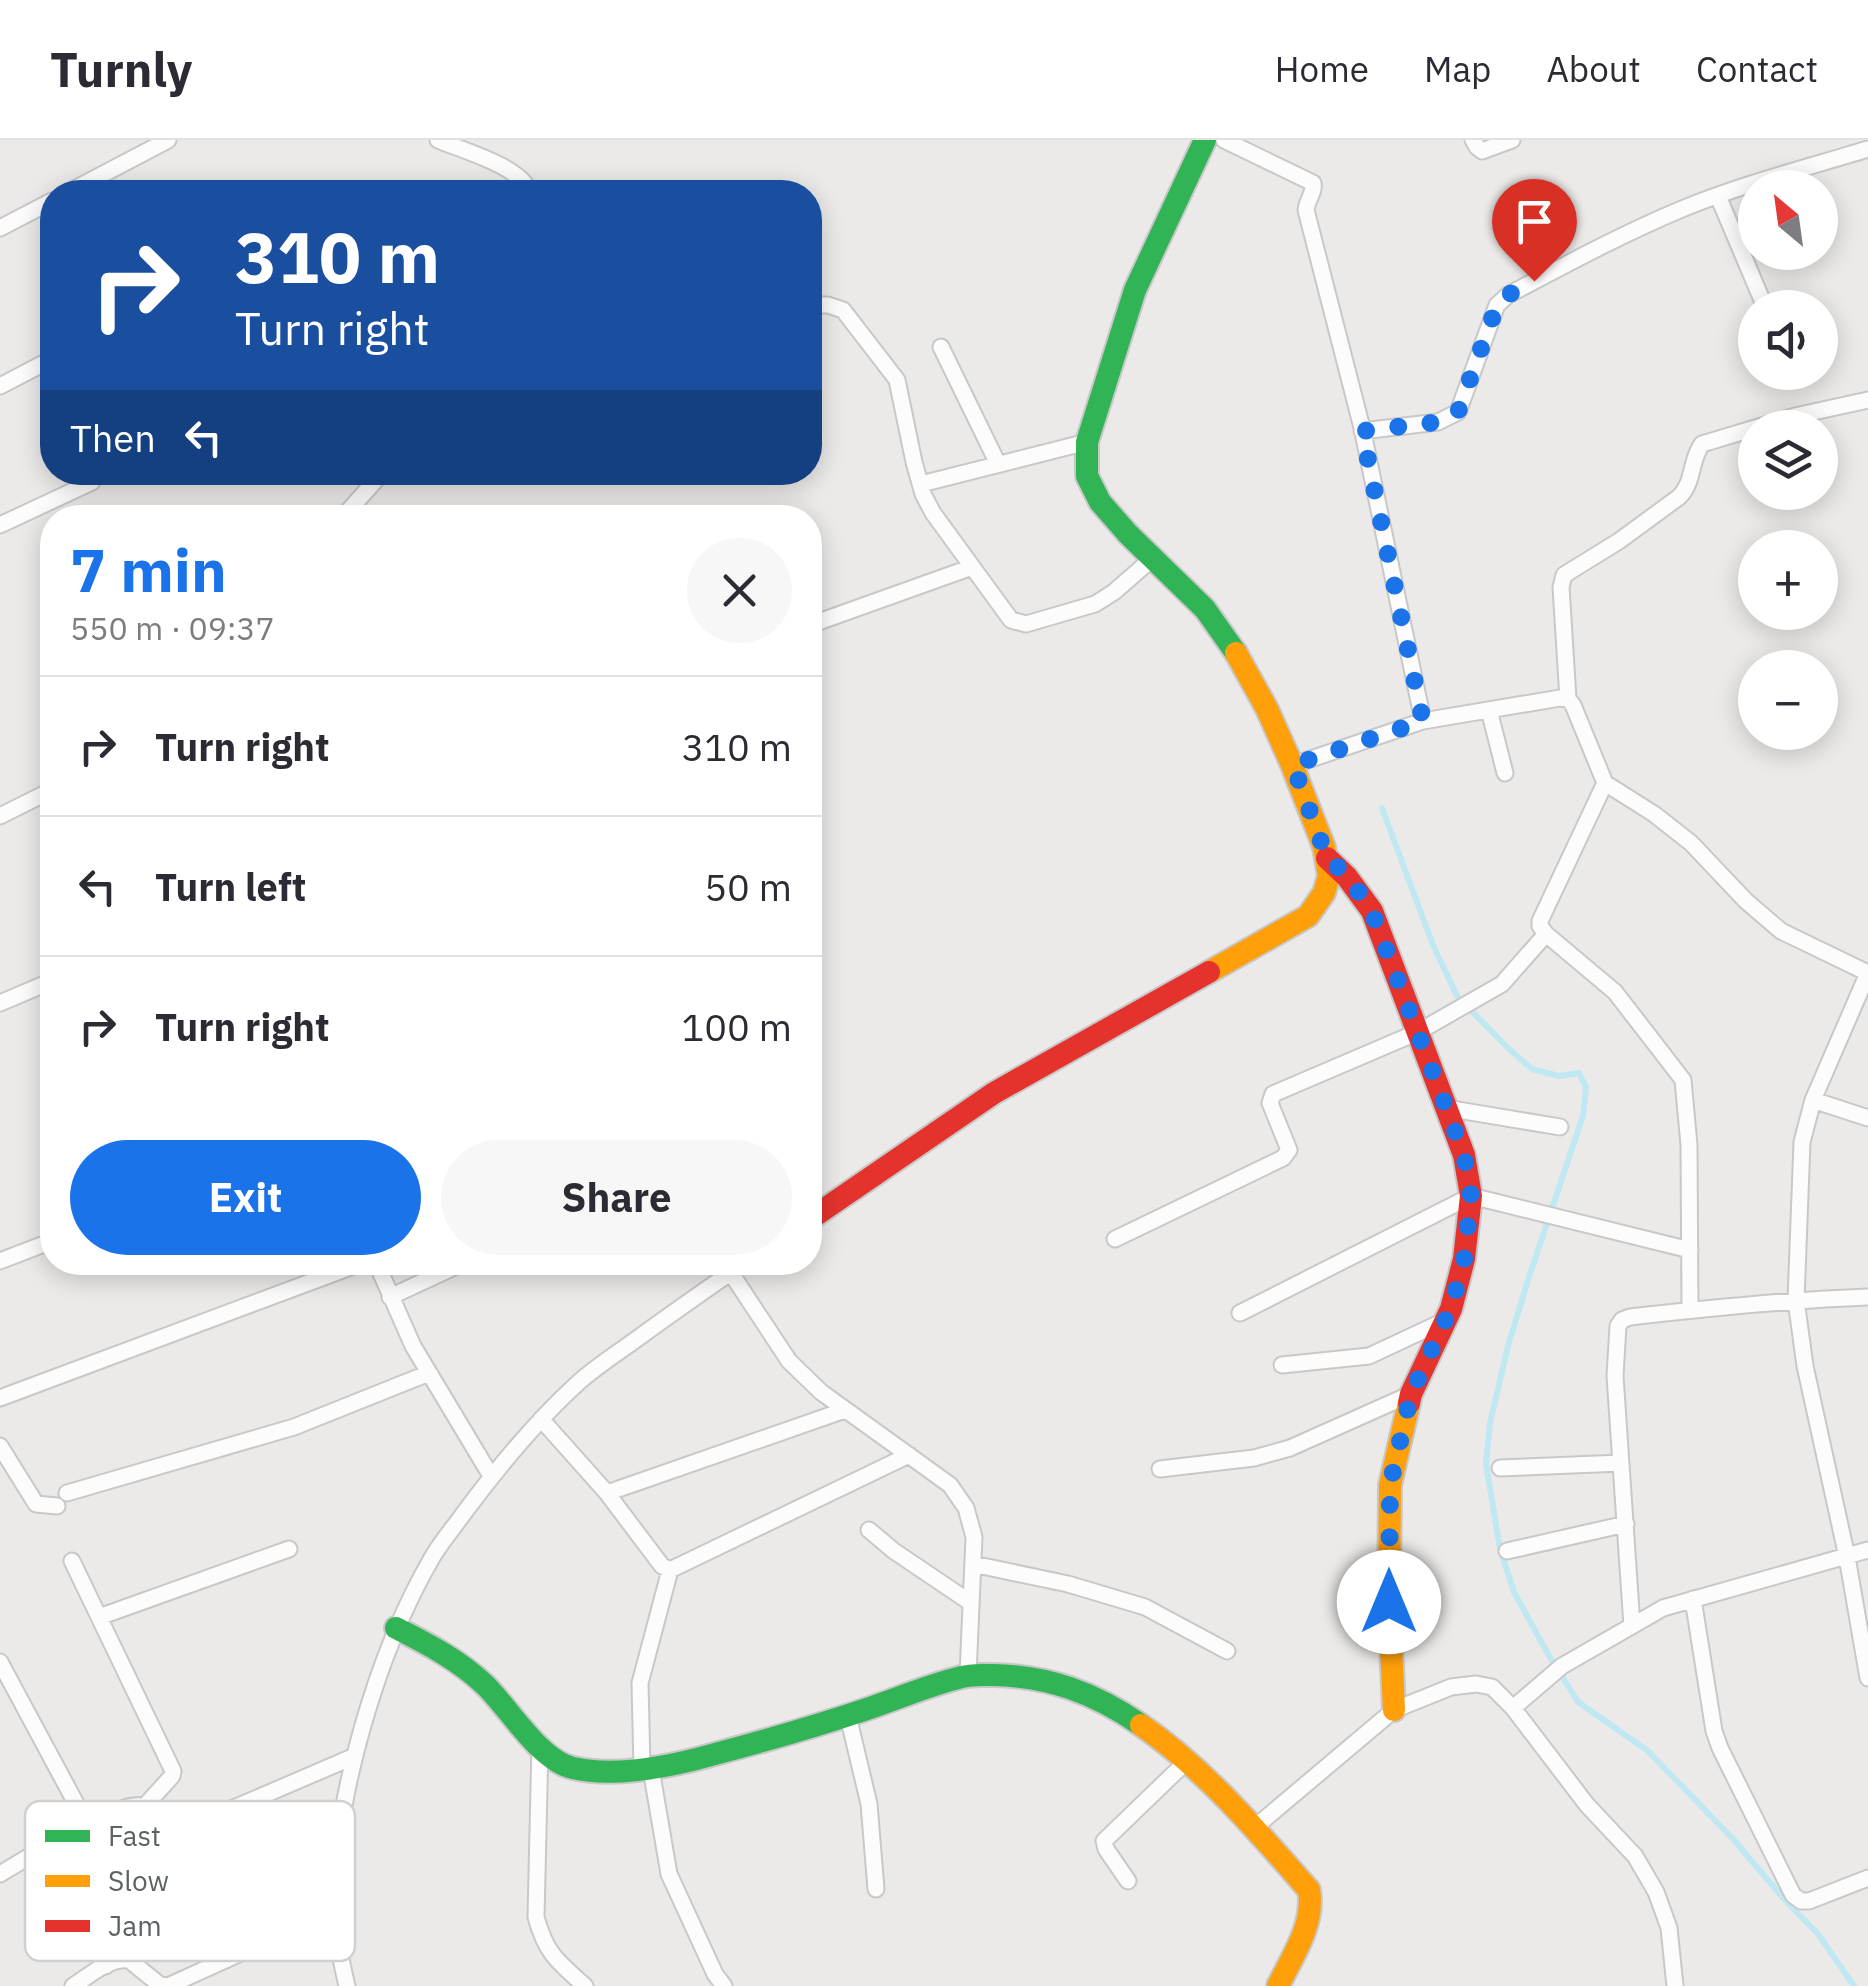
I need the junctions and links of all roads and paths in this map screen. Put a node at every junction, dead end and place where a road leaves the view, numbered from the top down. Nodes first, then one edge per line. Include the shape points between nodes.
1 (168, 140) edge
2 (438, 140) edge
3 (1206, 140) edge
4 (1224, 140) edge
5 (1473, 140) edge
6 (1512, 140) edge
7 (1868, 150) edge
8 (92, 180) edge
9 (522, 180) edge
10 (1718, 196) junction
11 (40, 207) edge
12 (0, 228) edge
13 (1758, 290) edge
14 (822, 306) edge
15 (941, 346) dead end
16 (40, 365) edge
17 (0, 386) edge
18 (1868, 400) edge
19 (1362, 431) junction
20 (1087, 442) junction
21 (998, 464) junction
22 (920, 484) junction
23 (86, 485) edge
24 (372, 485) edge
25 (43, 505) edge
26 (354, 505) edge
27 (40, 506) edge
28 (0, 525) edge
29 (1154, 557) junction
30 (972, 567) junction
31 (822, 621) edge
32 (1568, 699) junction
33 (1489, 710) junction
34 (1423, 721) junction
35 (1293, 765) junction
36 (1504, 773) dead end
37 (1605, 782) junction
38 (40, 796) edge
39 (0, 816) edge
40 (1327, 858) junction
41 (1546, 934) junction
42 (1868, 973) edge
43 (40, 985) edge
44 (0, 1003) edge
45 (1418, 1032) junction
46 (1813, 1100) junction
47 (1446, 1108) junction
48 (1868, 1118) edge
49 (1560, 1127) dead end
50 (1471, 1196) junction
51 (822, 1210) edge
52 (1115, 1239) dead end
53 (40, 1246) edge
54 (1690, 1250) junction
55 (0, 1261) edge
56 (329, 1275) edge
57 (381, 1275) edge
58 (438, 1275) edge
59 (727, 1275) edge
60 (731, 1275) edge
61 (390, 1297) junction
62 (1868, 1297) edge
63 (1796, 1300) junction
64 (1690, 1310) junction
65 (1240, 1313) dead end
66 (1446, 1320) junction
67 (1282, 1365) dead end
68 (429, 1374) junction
69 (1411, 1394) junction
70 (0, 1398) edge
71 (845, 1410) junction
72 (541, 1419) junction
73 (0, 1446) edge
74 (908, 1455) junction
75 (1621, 1463) junction
76 (1500, 1468) dead end
77 (1160, 1470) dead end
78 (491, 1476) junction
79 (607, 1493) junction
80 (1626, 1524) junction
81 (869, 1530) dead end
82 (289, 1549) dead end
83 (1507, 1550) dead end
84 (1868, 1550) edge
85 (1846, 1557) junction
86 (72, 1561) dead end
87 (973, 1564) junction
88 (670, 1570) junction
89 (1692, 1599) junction
90 (971, 1602) junction
91 (99, 1617) junction
92 (1632, 1626) junction
93 (396, 1628) junction
94 (1227, 1650) dead end
95 (0, 1662) edge
96 (968, 1675) junction
97 (1868, 1678) edge
98 (1513, 1708) junction
99 (1394, 1710) junction
100 (848, 1716) junction
101 (540, 1744) junction
102 (355, 1756) junction
103 (1187, 1760) junction
104 (646, 1769) junction
105 (75, 1801) edge
106 (149, 1801) edge
107 (251, 1801) edge
108 (346, 1801) edge
109 (1254, 1828) junction
110 (25, 1859) edge
111 (0, 1874) edge
112 (1868, 1878) edge
113 (1128, 1880) dead end
114 (876, 1890) dead end
115 (102, 1961) edge
116 (115, 1961) edge
117 (130, 1961) edge
118 (224, 1961) edge
119 (341, 1961) edge
120 (106, 1966) junction
121 (73, 1986) edge
122 (168, 1986) edge
123 (347, 1986) edge
124 (585, 1986) edge
125 (724, 1986) edge
126 (1278, 1986) edge
127 (1676, 1986) edge

1 - 8 street
2 - 9 street
3 - 20 street via 1136,290
4 - 19 street via 1313,183 1306,210
5 - 6 street via 1482,150
7 - 10 street
10 - 13 street
10 - 19 street via 1614,239 1502,300 1453,416
11 - 12 street
14 - 22 street via 843,310 897,380
15 - 21 street
16 - 17 street
18 - 32 street via 1702,444 1683,494 1564,575
19 - 34 street
20 - 21 street
20 - 29 street via 1091,487
21 - 22 street
22 - 30 street
23 - 25 street
24 - 26 street
27 - 28 street
29 - 30 street via 1095,604 1026,624 1010,620
29 - 35 street via 1225,636
30 - 31 street
32 - 33 street
32 - 37 street
33 - 34 street
33 - 36 street
34 - 35 street
35 - 40 street
37 - 41 street via 1540,922
37 - 42 street via 1691,844 1781,931
38 - 39 street
40 - 45 street via 1372,912
40 - 51 street via 1329,880 1308,916 994,1092
41 - 45 street via 1502,984
41 - 54 street via 1615,992 1680,1074
42 - 46 street
43 - 44 street
45 - 47 street
45 - 52 street via 1278,1090 1270,1103 1288,1147 1283,1158
46 - 48 street
46 - 63 street via 1802,1142
47 - 49 street
47 - 50 street
50 - 54 street
50 - 65 street
50 - 66 street via 1464,1260
53 - 55 street
54 - 64 street
56 - 70 street
57 - 61 street
58 - 61 street
59 - 72 street via 582,1379
60 - 71 street via 789,1361
61 - 68 street
62 - 63 street
63 - 64 street
63 - 85 street
64 - 75 street via 1630,1317 1618,1326
66 - 67 street via 1369,1356
66 - 69 street
68 - 73 street via 294,1427 62,1500 36,1504
68 - 78 street
69 - 77 street via 1290,1448
69 - 99 street via 1390,1485
71 - 74 street
71 - 79 street
72 - 78 street
72 - 79 street
74 - 87 street via 950,1485 966,1508
74 - 88 street
75 - 76 street
75 - 80 street
78 - 93 street via 436,1552
79 - 88 street
80 - 83 street
80 - 92 street
81 - 90 street
82 - 91 street
84 - 85 street
85 - 89 street
85 - 97 street
86 - 91 street
87 - 90 street
87 - 94 street via 1146,1607
88 - 104 street via 640,1683
89 - 92 street
89 - 112 street via 1714,1731 1793,1895 1809,1901
90 - 96 street
91 - 106 street via 173,1771
92 - 98 street via 1558,1669
93 - 101 street via 463,1666
93 - 102 street
95 - 105 street
96 - 100 street
96 - 103 street via 1014,1673 1068,1684 1132,1716
98 - 99 street via 1492,1687 1476,1684
98 - 127 street via 1635,1856 1668,1928
99 - 109 street
100 - 104 street
100 - 114 street via 869,1804
101 - 104 street via 573,1769
101 - 124 street via 536,1917 551,1955
102 - 107 street
102 - 108 street
103 - 109 street
103 - 113 street via 1104,1841
104 - 125 street via 668,1874
109 - 126 street via 1312,1901
110 - 111 street
115 - 120 street
116 - 120 street
117 - 122 street
118 - 122 street
119 - 123 street
120 - 121 street

